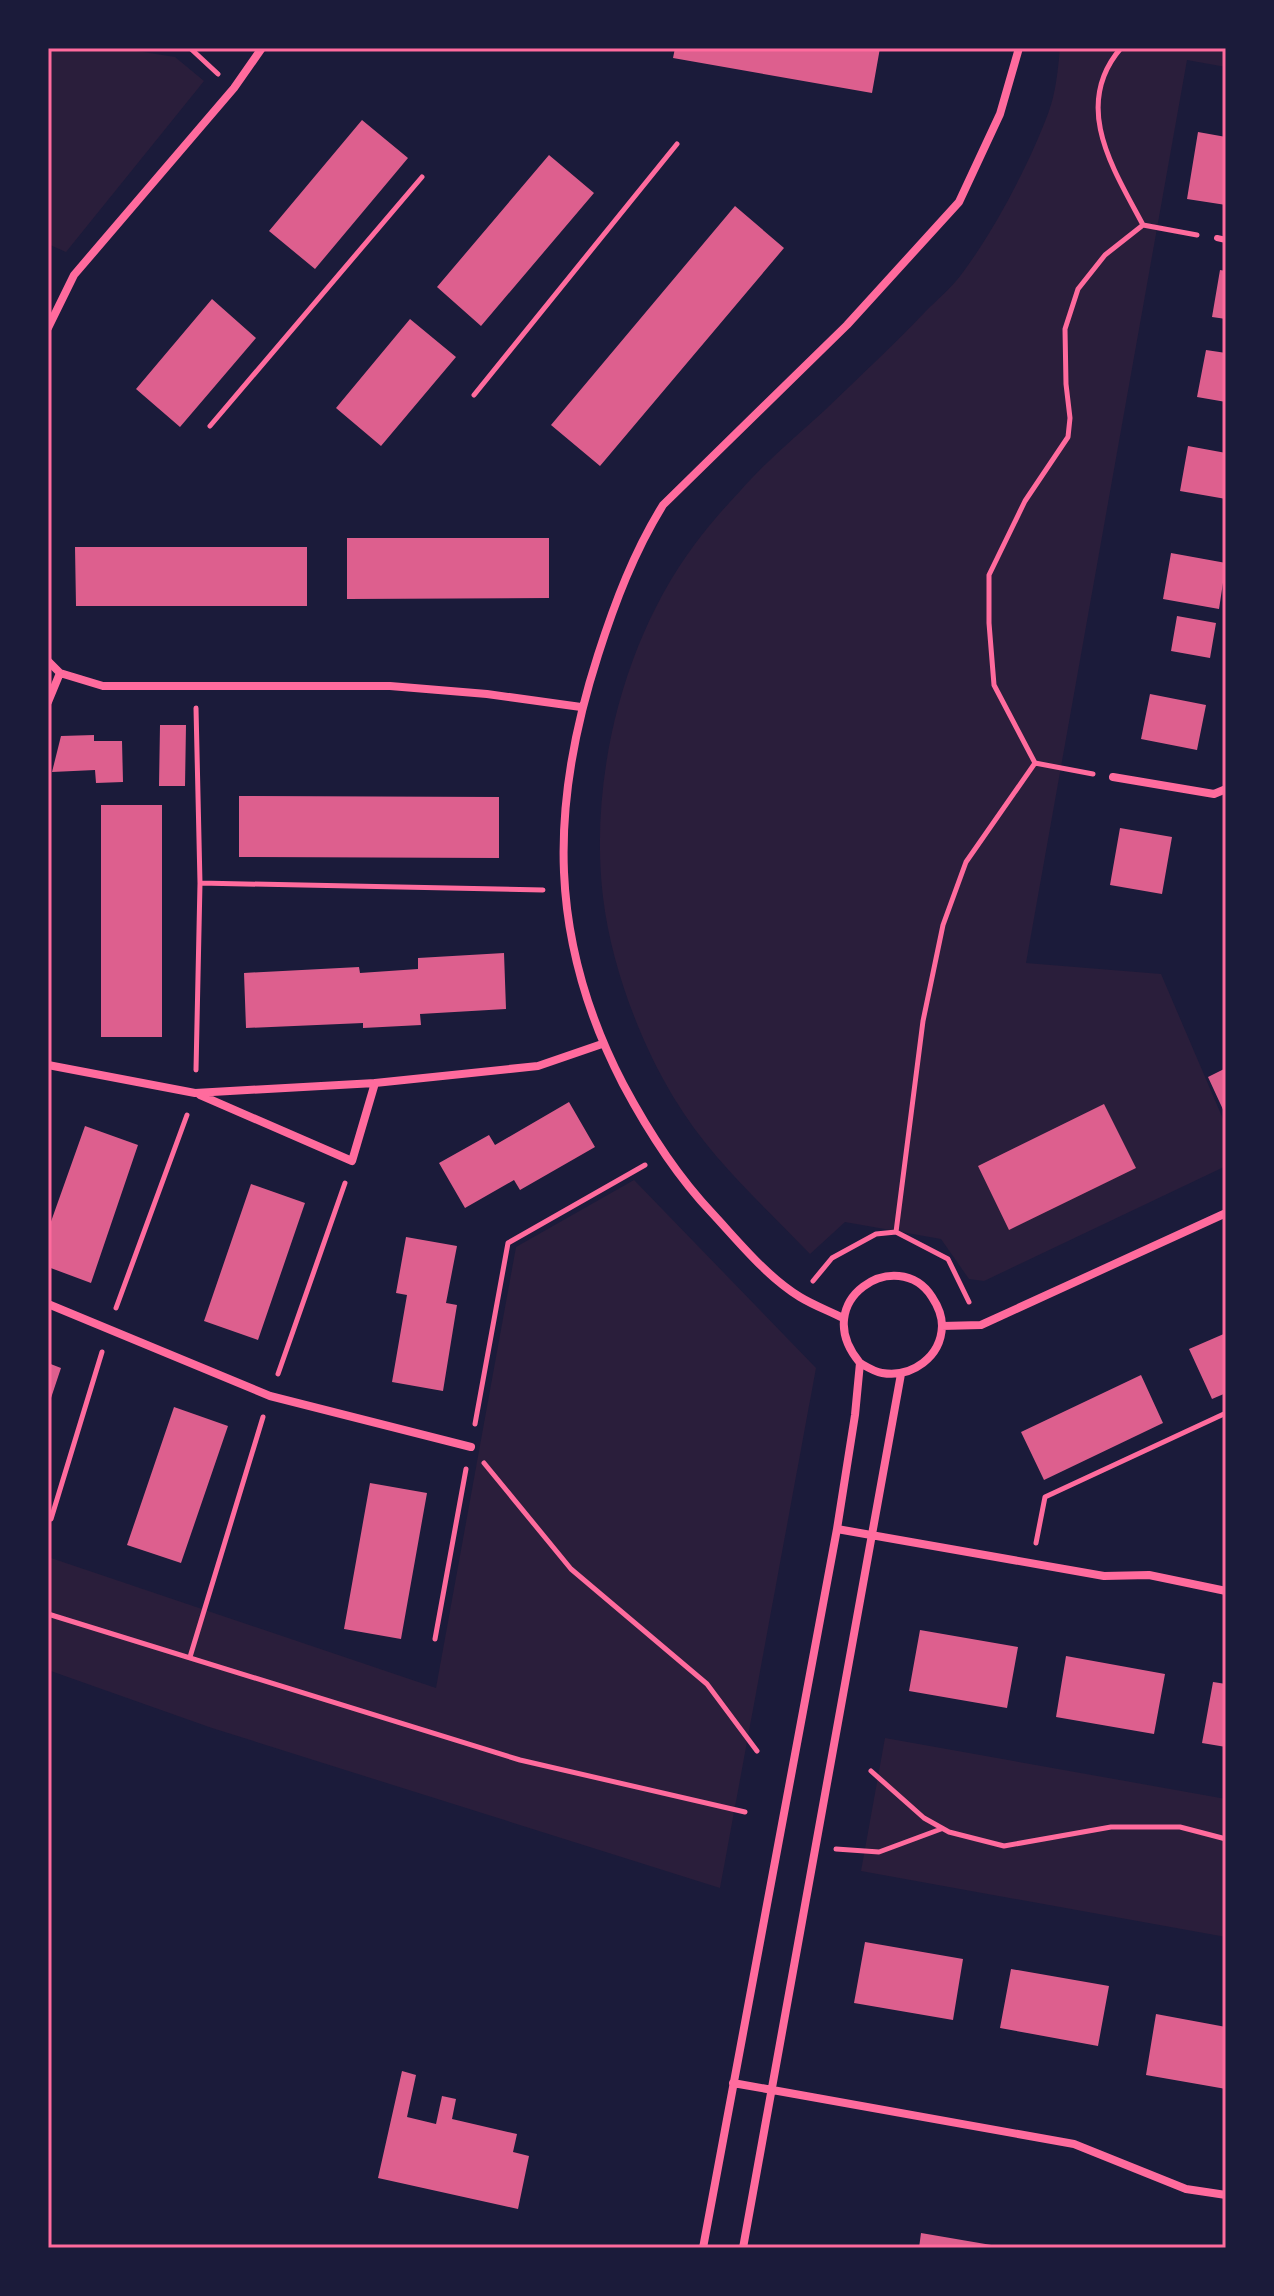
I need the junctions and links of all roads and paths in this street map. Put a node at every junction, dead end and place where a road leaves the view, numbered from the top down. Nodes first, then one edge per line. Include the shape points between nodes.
1 (190, 48) edge
2 (262, 48) edge
3 (1019, 48) edge
4 (1121, 48) edge
5 (234, 88) junction
6 (677, 144) dead end
7 (422, 177) dead end
8 (1143, 225) junction
9 (1217, 238) joint
10 (1226, 240) edge
11 (48, 328) edge
12 (474, 395) dead end
13 (210, 426) dead end
14 (48, 661) edge
15 (60, 673) junction
16 (196, 685) junction
17 (48, 702) edge
18 (581, 707) junction
19 (1035, 763) junction
20 (1113, 777) joint
21 (1226, 789) edge
22 (200, 883) junction
23 (564, 890) junction
24 (602, 1044) junction
25 (48, 1065) edge
26 (375, 1083) junction
27 (195, 1093) junction
28 (663, 1155) junction
29 (1226, 1213) edge
30 (896, 1232) dead end
31 (48, 1304) edge
32 (843, 1318) junction
33 (942, 1326) junction
34 (860, 1363) junction
35 (901, 1374) junction
36 (1226, 1413) edge
37 (471, 1447) junction
38 (837, 1529) junction
39 (873, 1535) junction
40 (1032, 1562) junction
41 (1226, 1591) edge
42 (48, 1614) edge
43 (435, 1639) dead end
44 (757, 1751) dead end
45 (871, 1771) dead end
46 (745, 1812) dead end
47 (942, 1828) junction
48 (1226, 1839) edge
49 (816, 1848) junction
50 (733, 2083) junction
51 (771, 2091) junction
52 (1226, 2195) edge
53 (703, 2248) edge
54 (743, 2248) edge

1 - 5 path
2 - 5 street
3 - 18 street via 1000,114 959,202 847,325 663,505 618,593
4 - 8 path via 1100,84 1098,115 1104,150
5 - 11 street via 74,275
6 - 12 path
7 - 13 path
8 - 9 path
8 - 19 path via 1105,255 1078,289 1065,329 1068,437 1025,501 989,575 994,685
9 - 10 lane
14 - 15 street
15 - 16 street via 103,686
15 - 17 street
16 - 18 street via 390,686
16 - 22 path
18 - 23 street via 566,786
19 - 20 path
19 - 30 path via 966,862 943,925 923,1021
20 - 21 street via 1214,794
22 - 23 path
22 - 27 path
23 - 24 street via 572,945
24 - 26 street via 538,1066
24 - 28 street
25 - 27 street
26 - 27 street
26 - 27 street via 352,1161
28 - 32 street via 766,1271 799,1297
28 - 37 path via 508,1243
29 - 33 street via 981,1325
31 - 37 street via 270,1396
32 - 33 street via 861,1287 896,1276 929,1292
32 - 34 street via 847,1343
33 - 35 street via 930,1357
34 - 35 street via 880,1373
34 - 38 street
35 - 39 street
36 - 40 path via 1045,1497
37 - 43 path
37 - 44 path via 571,1569 707,1684
38 - 39 street
38 - 50 street
39 - 40 street
39 - 49 street
40 - 41 street via 1104,1576 1149,1575
42 - 46 path via 520,1760
45 - 47 path
47 - 48 path via 1004,1846 1111,1827 1180,1827
47 - 49 path via 879,1852
49 - 51 street
50 - 51 street
50 - 53 street
51 - 52 street via 1074,2144 1186,2189
51 - 54 street

